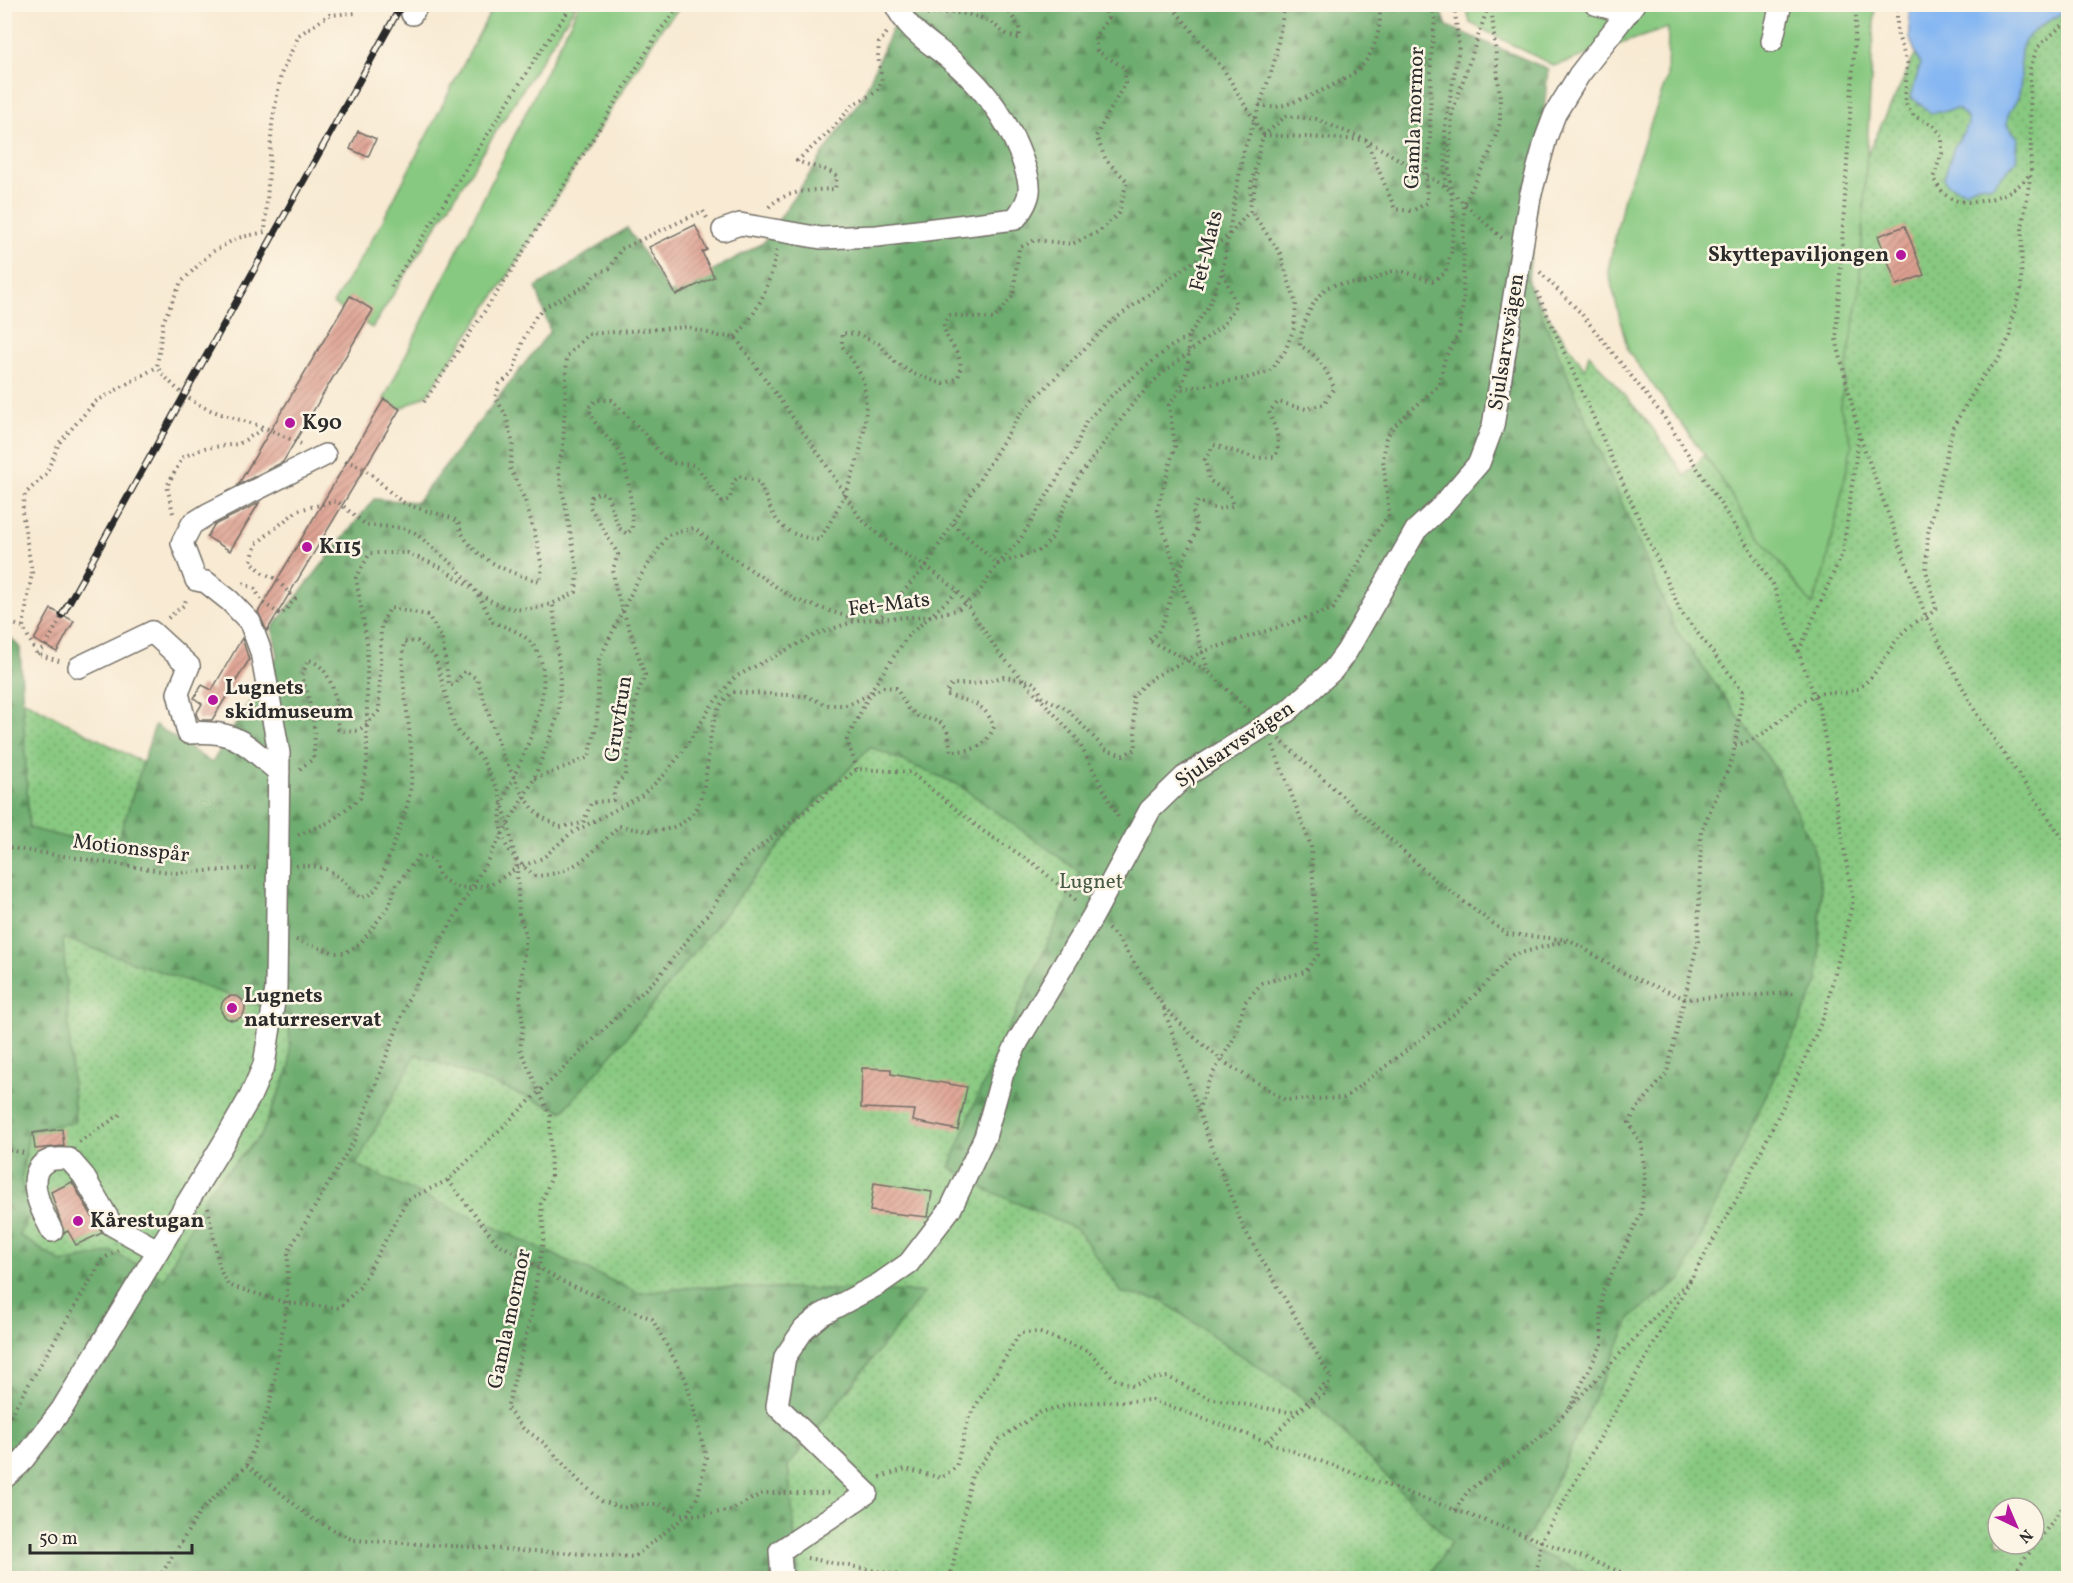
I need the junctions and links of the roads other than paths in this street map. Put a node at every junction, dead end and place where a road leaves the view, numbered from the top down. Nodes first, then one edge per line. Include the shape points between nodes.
1 (1595, 4) edge
2 (1781, 4) edge
3 (1631, 9) edge
4 (899, 12) edge
5 (1772, 41) dead end
6 (723, 230) road end
7 (325, 454) road end
8 (79, 667) road end
9 (279, 772) junction
10 (52, 1231) dead end
11 (157, 1250) junction
12 (4, 1478) edge
13 (782, 1578) edge

1 - 3 street
2 - 5 street
3 - 13 street, Sjulsarvsvägen via 1579,75 1555,114 1530,198 1493,426 1479,463 1416,530 1333,670 1265,726 1222,751 1166,792 1150,810 1093,916 1018,1041 1003,1073 985,1137 951,1208 909,1263 821,1315 804,1329 785,1357 777,1406 867,1493 780,1551
4 - 6 street via 920,38 948,57 978,86 1002,116 1030,181 1028,203 1015,219 877,236 821,238 740,224
7 - 9 street via 208,514 192,524 182,543 196,580 206,582 250,622 261,652
8 - 9 street via 152,632 189,666 178,693 188,733 213,731 238,738
9 - 11 street via 276,989 264,1065 250,1096
10 - 11 street via 37,1201 36,1180 41,1167 51,1159 69,1159 112,1225
11 - 12 street via 50,1427

